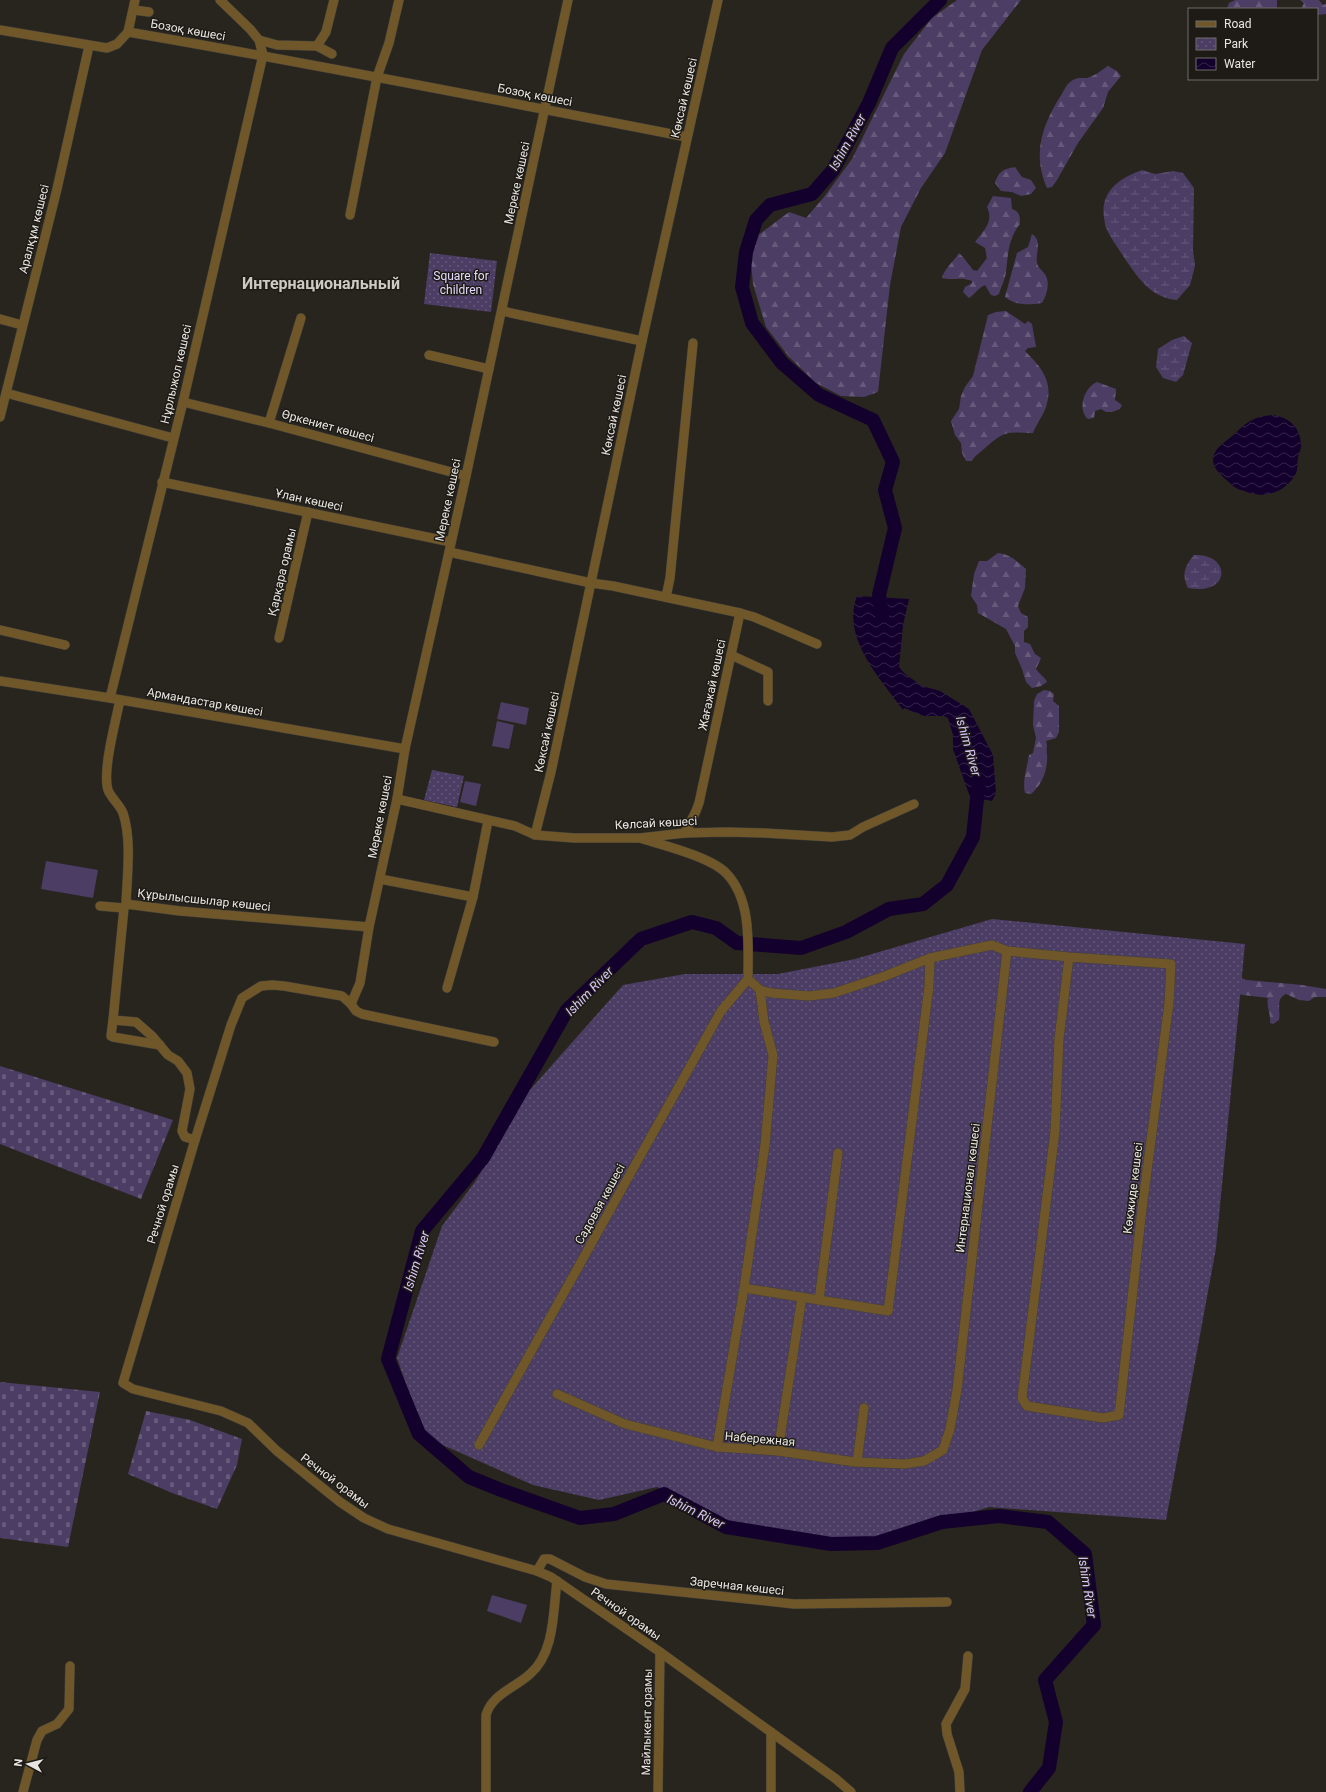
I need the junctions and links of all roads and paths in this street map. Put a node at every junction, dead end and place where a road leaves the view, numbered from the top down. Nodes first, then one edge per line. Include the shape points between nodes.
1 (135, 0) edge
2 (220, 0) edge
3 (334, 0) edge
4 (398, 0) edge
5 (568, 0) edge
6 (718, 0) edge
7 (134, 10) junction
8 (150, 12) dead end
9 (0, 30) edge
10 (128, 32) junction
11 (258, 40) junction
12 (89, 46) junction
13 (317, 46) junction
14 (332, 54) dead end
15 (263, 55) junction
16 (377, 78) junction
17 (545, 110) junction
18 (687, 137) junction
19 (350, 215) dead end
20 (502, 311) junction
21 (301, 318) dead end
22 (0, 319) edge
23 (22, 325) junction
24 (642, 341) junction
25 (693, 343) dead end
26 (429, 355) dead end
27 (489, 369) junction
28 (6, 393) junction
29 (183, 402) junction
30 (0, 413) edge
31 (270, 422) junction
32 (173, 438) junction
33 (466, 476) junction
34 (162, 482) junction
35 (308, 512) junction
36 (451, 542) junction
37 (449, 552) junction
38 (591, 583) junction
39 (666, 597) junction
40 (740, 613) junction
41 (0, 630) edge
42 (279, 638) dead end
43 (817, 644) dead end
44 (65, 645) dead end
45 (731, 655) junction
46 (0, 681) edge
47 (110, 698) junction
48 (120, 700) junction
49 (768, 701) dead end
50 (405, 748) junction
51 (397, 799) junction
52 (914, 804) dead end
53 (488, 821) junction
54 (685, 833) junction
55 (535, 835) junction
56 (640, 838) junction
57 (380, 879) junction
58 (473, 897) junction
59 (100, 906) dead end
60 (125, 906) junction
61 (369, 927) junction
62 (1007, 950) junction
63 (1069, 957) junction
64 (930, 958) junction
65 (748, 979) junction
66 (447, 988) dead end
67 (760, 990) junction
68 (351, 1004) junction
69 (113, 1020) junction
70 (494, 1042) dead end
71 (160, 1045) junction
72 (195, 1140) junction
73 (838, 1153) dead end
74 (744, 1288) junction
75 (802, 1297) junction
76 (819, 1300) junction
77 (557, 1394) dead end
78 (864, 1408) dead end
79 (950, 1429) joint
80 (479, 1445) dead end
81 (717, 1447) junction
82 (778, 1451) junction
83 (857, 1462) junction
84 (537, 1571) junction
85 (557, 1581) junction
86 (947, 1602) dead end
87 (660, 1652) junction
88 (968, 1656) dead end
89 (70, 1666) dead end
90 (771, 1732) junction
91 (23, 1792) edge
92 (486, 1792) edge
93 (658, 1792) edge
94 (771, 1792) edge
95 (850, 1792) edge
96 (960, 1792) edge

1 - 7 street
2 - 11 street
3 - 13 street via 326,32
4 - 16 street via 389,43
5 - 17 street, Мереке көшесі
6 - 18 street, Көксай көшесі
7 - 8 street
7 - 10 street
9 - 12 street
10 - 12 street via 117,44 107,48
10 - 15 street, Бозоқ көшесі
11 - 13 street via 277,45
11 - 15 street
12 - 23 street, Аралқұм көшесі via 57,189
13 - 14 street
15 - 16 street, Бозоқ көшесі
15 - 29 street, Нұрлыжол көшесі
16 - 17 street, Бозоқ көшесі
16 - 19 street
17 - 18 street, Бозоқ көшесі
17 - 20 street, Мереке көшесі
18 - 24 street, Көксай көшесі
20 - 24 street
20 - 27 street, Мереке көшесі
21 - 31 street
22 - 23 street
23 - 28 street, Аралқұм көшесі
24 - 38 street, Көксай көшесі
25 - 39 street
26 - 27 street
27 - 33 street, Мереке көшесі
28 - 30 street, Аралқұм көшесі
28 - 32 street
29 - 31 street, Өркениет көшесі
29 - 32 street, Нұрлыжол көшесі
31 - 33 street, Өркениет көшесі
32 - 34 street, Нұрлыжол көшесі
33 - 36 street, Мереке көшесі
34 - 35 street, Ұлан көшесі
34 - 47 street, Нұрлыжол көшесі
35 - 36 street, Ұлан көшесі
35 - 42 street, Қарқара орамы
36 - 37 street, Мереке көшесі
37 - 38 street
37 - 50 street, Мереке көшесі
38 - 39 street
38 - 55 street, Көксай көшесі via 552,772
39 - 40 street
40 - 43 street
40 - 45 street, Жағажай көшесі
41 - 44 street
45 - 49 street via 768,672
45 - 54 street, Жағажай көшесі via 699,803
46 - 47 street, Армандастар көшесі
47 - 48 street, Армандастар көшесі
48 - 50 street, Армандастар көшесі
48 - 60 street, Құрылысшылар көшесі via 108,791 122,811 128,828
50 - 51 street, Мереке көшесі
51 - 53 street, Көлсай көшесі
51 - 57 street, Мереке көшесі
52 - 54 street, Көлсай көшесі via 850,835 832,837 764,833
53 - 55 street, Көлсай көшесі via 515,826
53 - 58 street
54 - 56 street, Көлсай көшесі
55 - 56 street, Көлсай көшесі
56 - 65 street via 702,859 726,872 738,888 744,909
57 - 58 street
57 - 61 street, Мереке көшесі
58 - 66 street
59 - 60 street
60 - 61 street, Құрылысшылар көшесі
60 - 69 street
61 - 68 street, Мереке көшесі via 360,983
62 - 63 street
62 - 64 street via 992,945
62 - 79 street, Интернационал көшесі via 957,1390
63 - 63 street, Көкжиде көшесі via 1059,1039 1055,1131 1022,1398 1028,1406 1103,1418 1119,1415 1142,1209 1169,1004 1171,964
64 - 67 street via 834,993 809,996
64 - 76 street via 929,986 888,1311
65 - 67 street
65 - 80 street, Садовая көшесі via 721,1011
67 - 74 street via 764,1022 773,1055 765,1145
68 - 70 street, Речной орамы via 362,1014
68 - 72 street, Речной орамы via 342,996 272,985 262,986 242,998
69 - 71 street via 136,1022
69 - 71 street via 111,1036
71 - 72 street via 187,1073 190,1089 182,1130 185,1137
72 - 84 street, Речной орамы via 123,1383 133,1389 221,1411 248,1423 277,1451 340,1502 364,1518 388,1529
73 - 76 street
74 - 75 street
74 - 81 street
75 - 76 street
75 - 82 street
77 - 81 street, Набережная via 625,1424
78 - 83 street
79 - 83 street, Набережная via 942,1450 924,1461 905,1464
81 - 82 street, Набережная
82 - 83 street, Набережная
84 - 85 street, Речной орамы
84 - 86 street, Заречная көшесі via 544,1559 550,1558 585,1577 606,1584 794,1604
85 - 87 street, Речной орамы
85 - 92 street via 548,1647 541,1661 531,1674 489,1705 486,1715
87 - 90 street, Речной орамы
87 - 93 street, Майлыкент орамы
88 - 96 street via 965,1689 946,1724 959,1772
89 - 91 street via 69,1709 57,1724 42,1731 36,1740
90 - 94 street
90 - 95 street, Речной орамы

